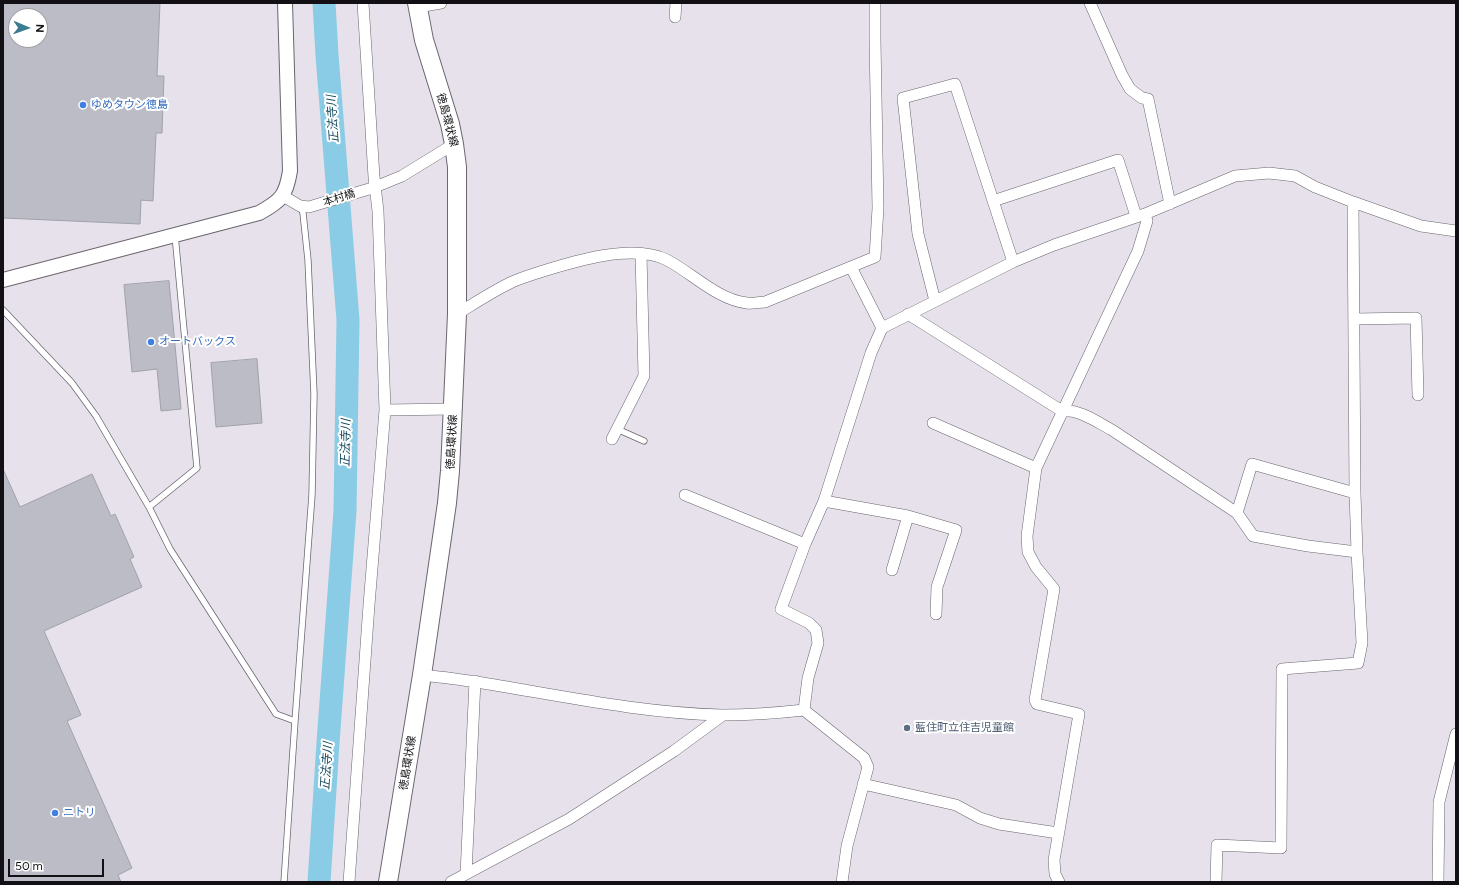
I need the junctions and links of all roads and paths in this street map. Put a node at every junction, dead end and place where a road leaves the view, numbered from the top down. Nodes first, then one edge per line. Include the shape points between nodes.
1 (285, 3) edge
2 (363, 3) edge
3 (441, 3) edge
4 (676, 3) edge
5 (875, 3) edge
6 (1090, 3) edge
7 (418, 5) edge
8 (675, 17) dead end
9 (454, 144) junction
10 (372, 188) junction
11 (283, 196) junction
12 (993, 201) junction
13 (1353, 202) junction
14 (1170, 204) junction
15 (304, 206) junction
16 (1140, 215) junction
17 (1456, 231) edge
18 (175, 235) junction
19 (641, 254) junction
20 (1013, 262) junction
21 (852, 267) junction
22 (3, 280) edge
23 (934, 301) junction
24 (3, 310) edge
25 (457, 314) junction
26 (908, 314) junction
27 (1354, 319) junction
28 (882, 328) junction
29 (1418, 395) dead end
30 (453, 409) junction
31 (385, 410) junction
32 (1062, 411) junction
33 (933, 424) dead end
34 (617, 429) junction
35 (612, 439) dead end
36 (644, 441) dead end
37 (1036, 468) junction
38 (1355, 493) junction
39 (685, 495) dead end
40 (824, 501) junction
41 (149, 507) junction
42 (1237, 513) junction
43 (908, 516) junction
44 (805, 544) junction
45 (1357, 552) junction
46 (892, 570) dead end
47 (936, 614) dead end
48 (422, 675) junction
49 (475, 681) junction
50 (804, 710) junction
51 (723, 715) junction
52 (294, 721) junction
53 (1456, 734) edge
54 (863, 784) junction
55 (1058, 833) junction
56 (466, 874) junction
57 (284, 882) edge
58 (349, 882) edge
59 (388, 882) edge
60 (451, 882) edge
61 (842, 882) edge
62 (1059, 882) edge
63 (1216, 882) edge
64 (1438, 882) edge

1 - 11 street via 290,172
2 - 10 street
3 - 7 street
4 - 8 street
5 - 21 street via 878,208 875,257
6 - 14 street via 1127,85 1142,98 1148,99
7 - 9 main road, 徳島環状線 via 424,40
9 - 10 street, 本村橋 via 402,176
9 - 25 main road, 徳島環状線 via 457,167
10 - 15 street, 本村橋
10 - 31 street via 378,211
11 - 15 street
11 - 18 street via 259,213
12 - 16 street via 1118,160
12 - 20 street
12 - 23 street via 955,84 903,98 918,234
13 - 14 street via 1295,176 1269,173 1235,176
13 - 17 street via 1421,226
13 - 27 street
14 - 16 street
15 - 52 lane via 314,394 312,495
16 - 20 street
16 - 32 street via 1147,221 1138,251
18 - 22 street
18 - 41 lane via 197,468
19 - 21 street via 667,260 707,286 748,304 765,302
19 - 25 street via 602,255 546,270 512,282
19 - 34 street via 644,376
20 - 23 street
21 - 28 street
23 - 26 street
24 - 41 lane via 72,384 96,416
25 - 30 main road, 徳島環状線
26 - 28 street
26 - 32 street
27 - 29 street via 1416,318
27 - 38 street
28 - 40 street via 871,353
30 - 31 street
30 - 48 main road, 徳島環状線 via 447,503
31 - 58 street
32 - 37 street
32 - 42 street via 1071,410 1112,430
33 - 37 street
34 - 35 street
34 - 36 lane
37 - 55 street via 1027,536 1028,552 1036,567 1054,589 1035,700 1037,704 1079,714
38 - 42 street via 1252,464
38 - 45 street
39 - 44 street
40 - 43 street
40 - 44 street
41 - 52 lane via 170,549 276,714
42 - 45 street via 1253,536
43 - 46 street
43 - 47 street via 956,530 937,588
44 - 50 street via 781,609 809,623 816,630 818,643 808,678
45 - 63 street via 1362,644 1358,663 1282,669 1281,848 1217,845
48 - 49 street
48 - 59 main road, 徳島環状線
49 - 51 street via 593,702
49 - 56 street
50 - 51 street
50 - 54 street via 864,758 868,767
51 - 56 street via 674,751 569,819
52 - 57 lane
53 - 64 street via 1439,802
54 - 55 street via 956,805 980,818 999,824
54 - 61 street via 847,846
55 - 62 street via 1054,860 1055,874
56 - 60 street

